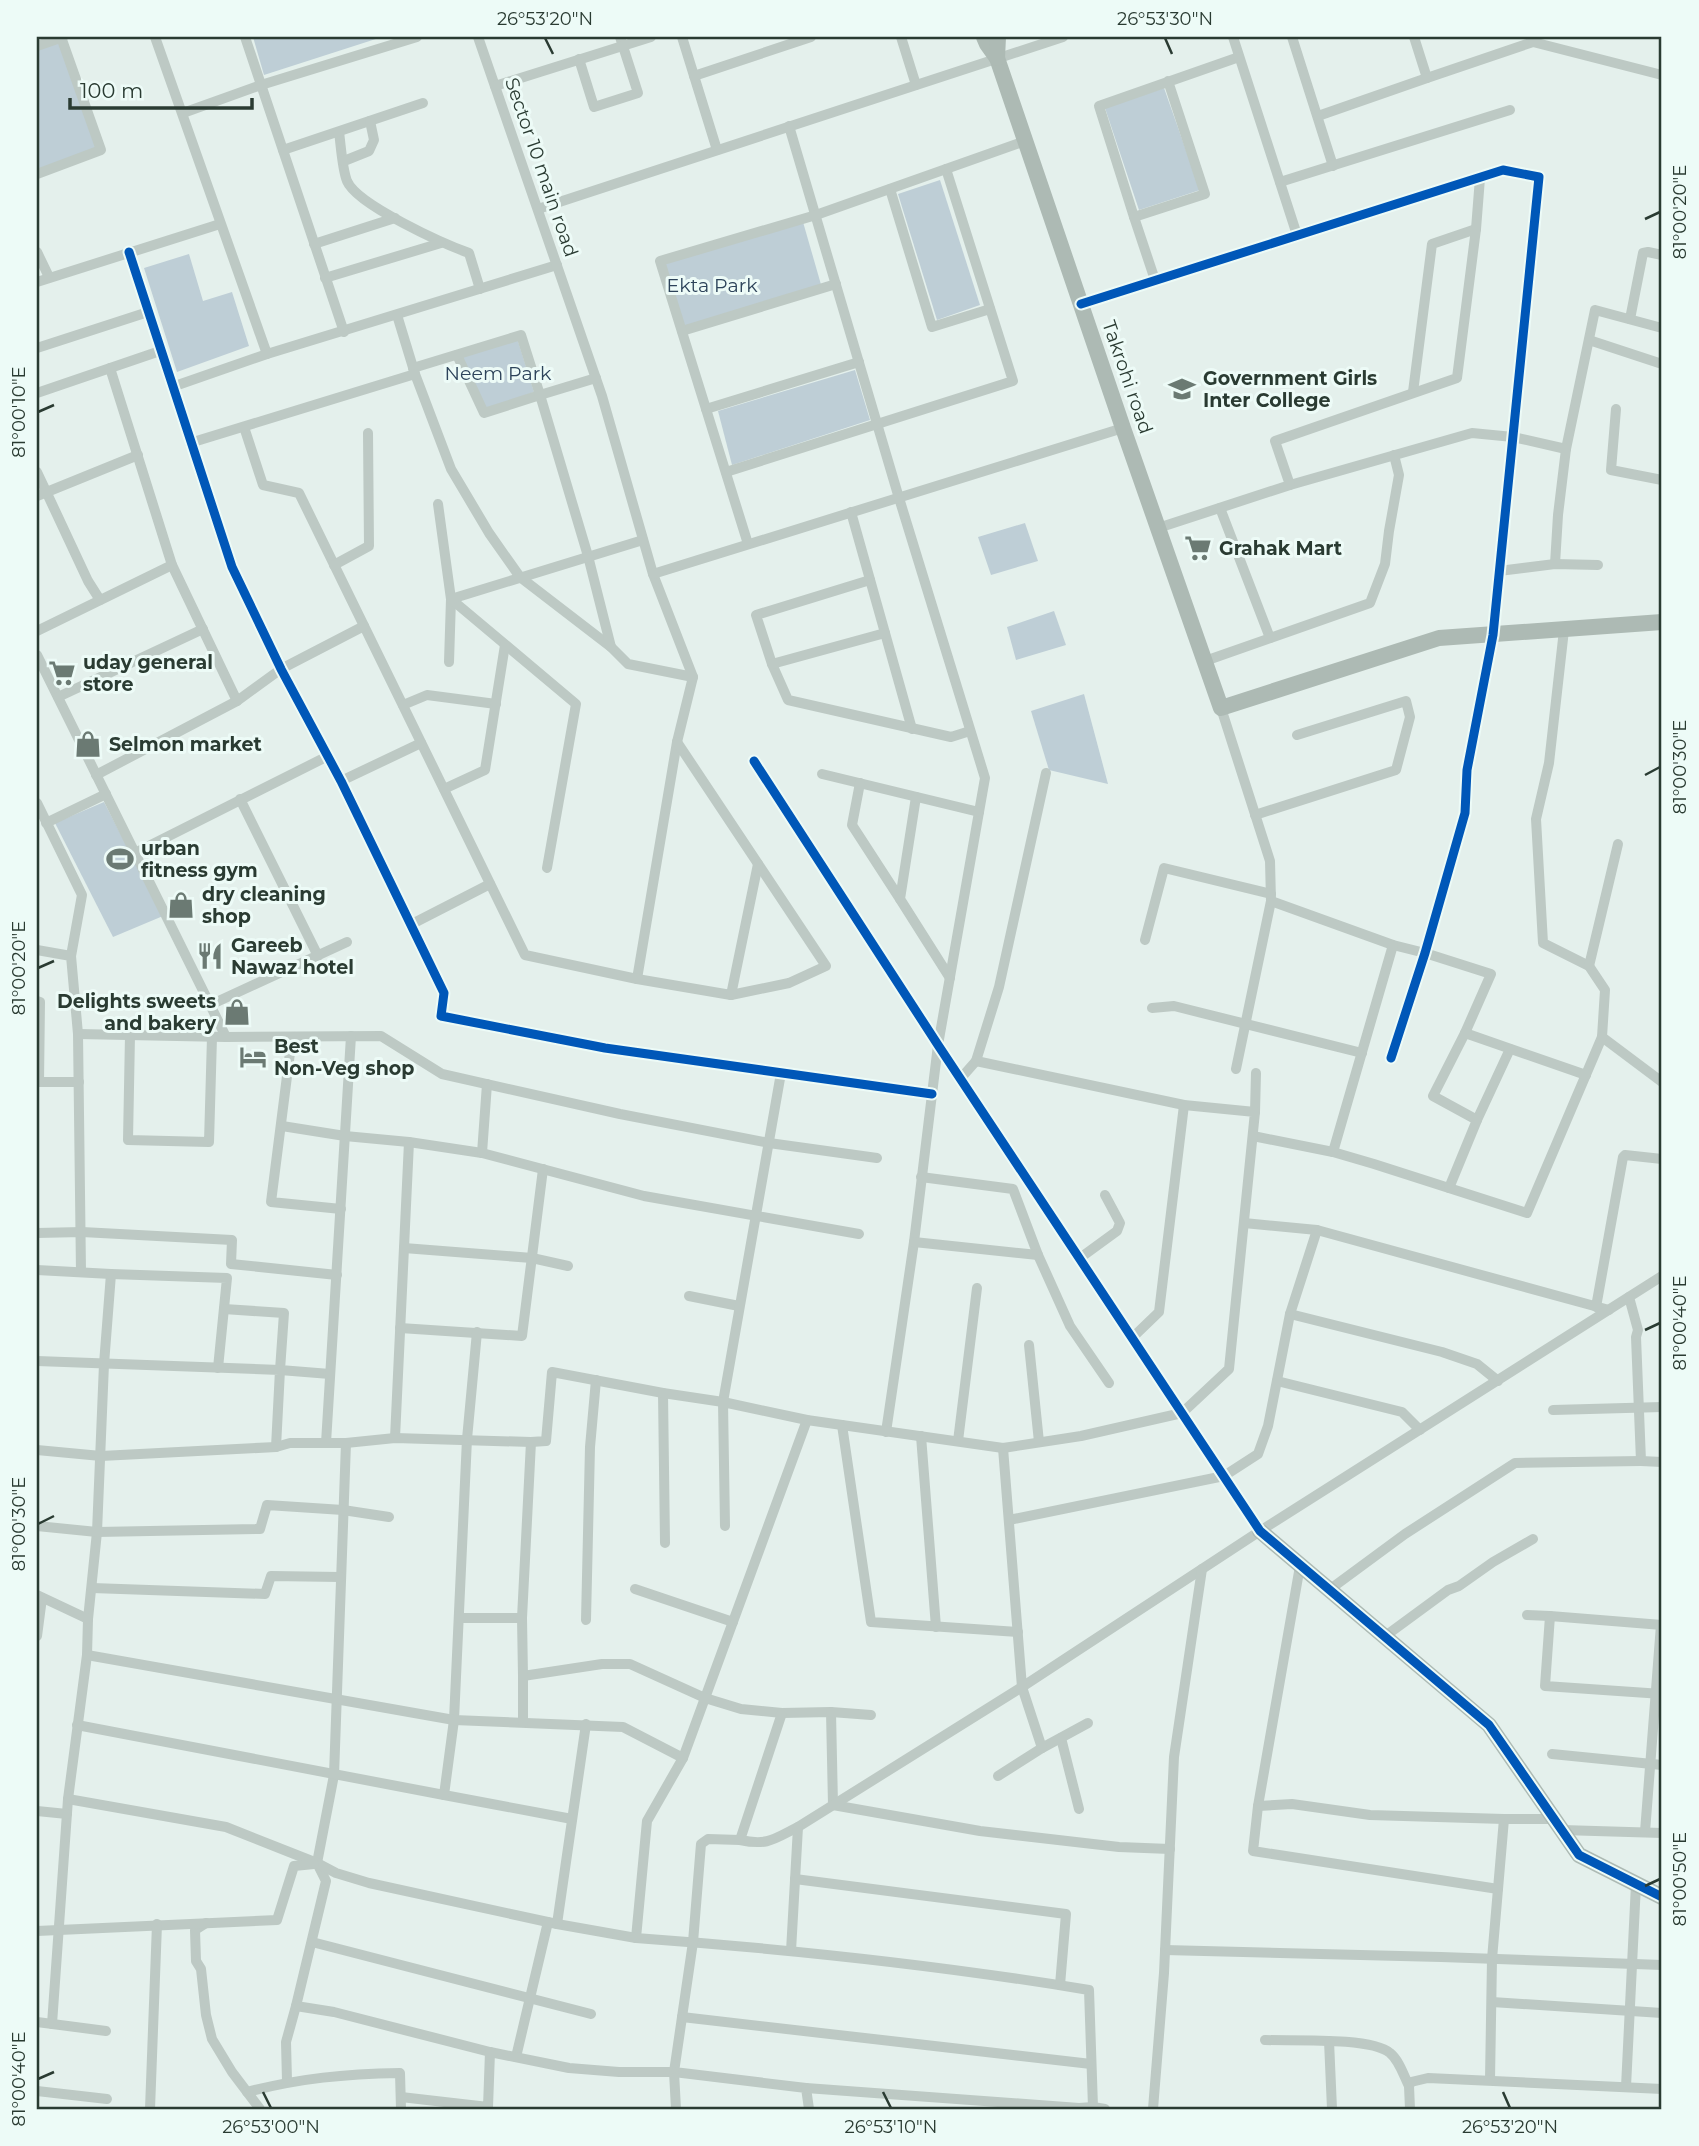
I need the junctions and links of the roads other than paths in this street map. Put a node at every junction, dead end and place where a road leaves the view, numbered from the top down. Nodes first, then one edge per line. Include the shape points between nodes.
1 (62, 37) edge
2 (155, 37) edge
3 (245, 37) edge
4 (417, 37) edge
5 (478, 37) edge
6 (651, 37) edge
7 (682, 37) edge
8 (811, 37) edge
9 (901, 37) edge
10 (984, 37) edge
11 (998, 37) edge
12 (1063, 37) edge
13 (1233, 37) edge
14 (1292, 37) edge
15 (1414, 37) edge
16 (394, 40) edge
17 (1533, 40) edge
18 (621, 41) edge
19 (37, 46) edge
20 (1239, 57) junction
21 (998, 58) junction
22 (579, 59) junction
23 (1662, 75) edge
24 (694, 76) junction
25 (1427, 78) junction
26 (1168, 81) junction
27 (261, 85) junction
28 (916, 85) junction
29 (495, 86) junction
30 (423, 103) dead end
31 (1510, 110) dead end
32 (183, 113) junction
33 (1318, 116) junction
34 (370, 121) junction
35 (789, 126) junction
36 (339, 132) junction
37 (1026, 141) junction
38 (283, 150) junction
39 (717, 150) junction
40 (344, 161) junction
41 (1333, 166) junction
42 (946, 169) junction
43 (37, 173) edge
44 (1480, 178) junction
45 (1280, 182) junction
46 (890, 189) junction
47 (538, 209) junction
48 (816, 215) junction
49 (1134, 217) junction
50 (395, 218) junction
51 (220, 224) junction
52 (1476, 229) junction
53 (1297, 235) junction
54 (441, 243) junction
55 (314, 244) junction
56 (37, 252) edge
57 (129, 252) junction
58 (1662, 255) edge
59 (556, 265) junction
60 (49, 277) junction
61 (325, 278) junction
62 (1155, 280) junction
63 (37, 282) edge
64 (836, 284) junction
65 (480, 289) junction
66 (1081, 304) junction
67 (989, 309) junction
68 (148, 312) junction
69 (397, 315) junction
70 (1630, 319) junction
71 (1662, 328) edge
72 (682, 331) junction
73 (344, 332) junction
74 (1589, 340) junction
75 (37, 348) edge
76 (160, 351) junction
77 (267, 354) junction
78 (457, 355) junction
79 (859, 362) junction
80 (1662, 364) edge
81 (110, 368) junction
82 (414, 371) junction
83 (596, 378) junction
84 (172, 387) junction
85 (1413, 392) junction
86 (37, 393) edge
87 (540, 395) junction
88 (1616, 408) dead end
89 (706, 409) junction
90 (877, 424) junction
91 (244, 427) junction
92 (1123, 428) junction
93 (368, 433) dead end
94 (1513, 437) junction
95 (190, 443) junction
96 (1566, 449) junction
97 (138, 455) junction
98 (1394, 455) junction
99 (37, 472) edge
100 (726, 472) junction
101 (1662, 480) edge
102 (1290, 485) junction
103 (42, 494) edge
104 (899, 498) junction
105 (438, 504) dead end
106 (1220, 508) junction
107 (851, 512) junction
108 (1158, 528) junction
109 (643, 540) junction
110 (748, 544) junction
111 (588, 556) junction
112 (1555, 564) junction
113 (172, 565) junction
114 (334, 565) junction
115 (1598, 565) dead end
116 (1499, 571) junction
117 (653, 573) junction
118 (520, 577) junction
119 (870, 580) junction
120 (451, 599) junction
121 (100, 600) junction
122 (1662, 622) edge
123 (365, 626) junction
124 (203, 629) junction
125 (1564, 630) junction
126 (37, 631) edge
127 (885, 633) junction
128 (1493, 635) junction
129 (1270, 638) junction
130 (505, 645) junction
131 (611, 647) junction
132 (38, 660) edge
133 (1205, 661) junction
134 (449, 662) dead end
135 (772, 663) junction
136 (281, 668) junction
137 (693, 677) junction
138 (58, 697) junction
139 (237, 702) junction
140 (496, 704) junction
141 (403, 705) junction
142 (1222, 708) junction
143 (912, 729) junction
144 (971, 731) junction
145 (1297, 736) dead end
146 (677, 742) junction
147 (421, 743) junction
148 (328, 756) junction
149 (754, 761) dead end
150 (1046, 773) dead end
151 (822, 774) dead end
152 (96, 775) junction
153 (341, 781) junction
154 (860, 783) junction
155 (444, 789) junction
156 (106, 794) junction
157 (916, 797) junction
158 (240, 799) junction
159 (37, 803) edge
160 (979, 812) junction
161 (1255, 815) junction
162 (46, 823) junction
163 (1618, 844) dead end
164 (135, 853) junction
165 (758, 864) junction
166 (547, 868) dead end
167 (490, 884) junction
168 (1271, 898) junction
169 (900, 899) junction
170 (410, 925) junction
171 (1145, 940) dead end
172 (347, 942) dead end
173 (1393, 945) junction
174 (37, 950) edge
175 (1425, 953) junction
176 (71, 956) junction
177 (318, 956) junction
178 (1589, 966) junction
179 (950, 978) junction
180 (637, 979) junction
181 (731, 995) junction
182 (37, 1001) edge
183 (210, 1004) junction
184 (1152, 1008) dead end
185 (1246, 1023) junction
186 (1465, 1032) junction
187 (78, 1034) junction
188 (130, 1035) junction
189 (351, 1036) junction
190 (212, 1037) junction
191 (226, 1037) junction
192 (292, 1037) junction
193 (1602, 1037) junction
194 (938, 1045) junction
195 (1510, 1049) junction
196 (1362, 1053) junction
197 (1391, 1059) dead end
198 (976, 1061) junction
199 (1236, 1069) dead end
200 (781, 1073) junction
201 (1256, 1073) dead end
202 (1586, 1075) junction
203 (961, 1078) junction
204 (79, 1082) junction
205 (1662, 1083) edge
206 (487, 1084) junction
207 (932, 1094) junction
208 (1184, 1105) junction
209 (1255, 1112) junction
210 (1477, 1120) junction
211 (282, 1126) junction
212 (345, 1136) junction
213 (1253, 1136) junction
214 (409, 1142) junction
215 (769, 1143) junction
216 (1333, 1152) junction
217 (482, 1153) junction
218 (877, 1158) dead end
219 (1662, 1159) edge
220 (543, 1169) junction
221 (920, 1177) junction
222 (1449, 1188) junction
223 (1104, 1195) dead end
224 (341, 1209) junction
225 (756, 1216) junction
226 (1244, 1223) junction
227 (1317, 1230) junction
228 (82, 1232) junction
229 (37, 1233) edge
230 (859, 1234) dead end
231 (914, 1242) junction
232 (404, 1248) junction
233 (1038, 1255) junction
234 (532, 1258) junction
235 (1080, 1258) junction
236 (231, 1264) junction
237 (568, 1266) dead end
238 (37, 1270) edge
239 (81, 1272) junction
240 (111, 1274) junction
241 (337, 1275) junction
242 (1662, 1276) edge
243 (227, 1278) junction
244 (977, 1288) dead end
245 (689, 1296) dead end
246 (1629, 1297) junction
247 (739, 1306) junction
248 (1596, 1307) junction
249 (224, 1308) junction
250 (1609, 1310) junction
251 (1290, 1314) junction
252 (400, 1328) junction
253 (477, 1332) junction
254 (1132, 1338) junction
255 (1029, 1345) dead end
256 (37, 1362) edge
257 (104, 1364) junction
258 (218, 1368) junction
259 (280, 1370) junction
260 (330, 1374) junction
261 (596, 1380) junction
262 (1277, 1381) junction
263 (1498, 1381) junction
264 (1109, 1383) dead end
265 (663, 1393) junction
266 (723, 1402) junction
267 (1662, 1407) edge
268 (1640, 1408) junction
269 (1553, 1410) dead end
270 (1182, 1413) junction
271 (807, 1420) junction
272 (842, 1425) junction
273 (1419, 1430) junction
274 (886, 1432) junction
275 (921, 1436) junction
276 (395, 1438) junction
277 (467, 1439) junction
278 (958, 1441) junction
279 (531, 1442) junction
280 (1039, 1442) junction
281 (326, 1443) junction
282 (346, 1443) junction
283 (276, 1447) junction
284 (1003, 1447) junction
285 (37, 1450) edge
286 (101, 1456) junction
287 (1641, 1461) junction
288 (1662, 1462) edge
289 (1224, 1476) junction
290 (343, 1510) junction
291 (389, 1517) dead end
292 (1009, 1520) junction
293 (37, 1526) edge
294 (725, 1526) dead end
295 (1260, 1531) junction
296 (97, 1532) junction
297 (1533, 1539) dead end
298 (665, 1543) dead end
299 (1300, 1566) junction
300 (1202, 1569) junction
301 (340, 1577) junction
302 (92, 1588) junction
303 (635, 1589) dead end
304 (1329, 1590) junction
305 (40, 1597) edge
306 (1527, 1615) dead end
307 (1550, 1616) junction
308 (459, 1618) junction
309 (522, 1618) junction
310 (89, 1619) junction
311 (586, 1620) dead end
312 (733, 1622) junction
313 (1661, 1625) edge
314 (936, 1627) junction
315 (1018, 1632) junction
316 (37, 1636) edge
317 (1384, 1637) junction
318 (87, 1655) junction
319 (523, 1676) junction
320 (1022, 1687) junction
321 (1659, 1694) edge
322 (705, 1698) junction
323 (335, 1700) junction
324 (831, 1712) junction
325 (782, 1713) junction
326 (870, 1715) dead end
327 (454, 1720) junction
328 (523, 1722) junction
329 (1088, 1723) dead end
330 (77, 1724) junction
331 (586, 1724) junction
332 (1061, 1738) junction
333 (1042, 1748) junction
334 (1552, 1754) dead end
335 (683, 1758) junction
336 (1657, 1764) edge
337 (334, 1775) junction
338 (998, 1776) dead end
339 (444, 1795) junction
340 (68, 1799) junction
341 (833, 1805) junction
342 (1258, 1806) junction
343 (1079, 1809) dead end
344 (37, 1811) edge
345 (67, 1814) junction
346 (572, 1819) junction
347 (1504, 1819) junction
348 (1558, 1824) junction
349 (798, 1827) junction
350 (1646, 1832) junction
351 (1662, 1833) edge
352 (740, 1840) junction
353 (1170, 1849) junction
354 (317, 1863) junction
355 (795, 1879) junction
356 (1636, 1884) junction
357 (1498, 1888) junction
358 (1662, 1897) edge
359 (206, 1923) junction
360 (553, 1923) junction
361 (157, 1924) junction
362 (37, 1931) edge
363 (60, 1931) junction
364 (636, 1938) junction
365 (312, 1942) junction
366 (693, 1942) junction
367 (1165, 1950) junction
368 (791, 1951) junction
369 (1492, 1959) junction
370 (1632, 1964) junction
371 (1662, 1965) edge
372 (1059, 1985) junction
373 (530, 2000) junction
374 (1492, 2001) junction
375 (296, 2006) junction
376 (1630, 2010) junction
377 (1662, 2013) edge
378 (592, 2014) dead end
379 (682, 2017) junction
380 (37, 2022) edge
381 (52, 2024) junction
382 (106, 2031) dead end
383 (1265, 2040) dead end
384 (1329, 2041) junction
385 (490, 2052) junction
386 (516, 2057) junction
387 (1091, 2064) junction
388 (674, 2072) junction
389 (1490, 2080) junction
390 (287, 2081) junction
391 (1409, 2086) junction
392 (1626, 2087) junction
393 (806, 2088) junction
394 (1662, 2089) edge
395 (37, 2091) edge
396 (247, 2092) junction
397 (401, 2097) junction
398 (107, 2099) dead end
399 (963, 2105) edge
400 (1093, 2106) junction
401 (488, 2108) edge
402 (150, 2109) edge
403 (260, 2109) edge
404 (401, 2109) edge
405 (676, 2109) edge
406 (809, 2109) edge
407 (1105, 2109) edge
408 (1153, 2109) edge
409 (1332, 2109) edge
410 (1410, 2109) edge

1 - 19 street
1 - 43 street via 101,150
2 - 32 street
3 - 27 street
4 - 16 street
5 - 29 street, Sector 10 main road
6 - 18 street
7 - 24 street
8 - 24 street
9 - 28 street
10 - 21 street
11 - 21 street
12 - 21 street
13 - 20 street
14 - 33 street
15 - 25 street
16 - 27 street
17 - 23 street
17 - 25 street
18 - 22 street
18 - 22 street via 638,93 594,107
20 - 26 street
20 - 45 street
21 - 28 street
21 - 37 street, Takrohi road
22 - 29 street
24 - 39 street
25 - 33 street
26 - 49 street via 1099,106
26 - 49 street via 1205,194
27 - 32 street
27 - 38 street
28 - 35 street
29 - 47 street, Sector 10 main road
30 - 34 street
31 - 41 street
32 - 51 street
33 - 41 street
34 - 36 street
34 - 40 street via 374,140 369,150
35 - 39 street
35 - 48 street
36 - 38 street
36 - 40 street
37 - 42 street
37 - 66 street, Takrohi road
38 - 55 street
39 - 47 street
40 - 50 street via 347,183
41 - 45 street
42 - 46 street
42 - 67 street
44 - 52 street
44 - 53 street
44 - 94 street via 1503,170 1539,177
45 - 53 street
46 - 48 street
46 - 67 street via 932,327
47 - 59 street, Sector 10 main road
48 - 64 street
48 - 72 street via 660,261
49 - 62 street
50 - 54 street
50 - 55 street
51 - 57 street
51 - 77 street
52 - 85 street via 1432,244
52 - 85 street via 1457,378
53 - 62 street
54 - 61 street
54 - 65 street via 470,253
55 - 61 street
56 - 60 street
57 - 60 street
57 - 68 street
58 - 70 street via 1643,253
59 - 65 street
59 - 83 street, Sector 10 main road
60 - 63 street
61 - 73 street
62 - 66 street
64 - 72 street
64 - 79 street
65 - 69 street
66 - 92 street, Takrohi road
67 - 90 street via 1013,381
68 - 75 street
68 - 76 street
69 - 73 street
69 - 82 street
70 - 71 street
70 - 74 street via 1595,310
72 - 89 street
73 - 77 street
74 - 80 street
74 - 96 street
76 - 81 street
76 - 84 street
77 - 84 street
78 - 82 street
78 - 87 street via 484,413
78 - 87 street via 521,335
79 - 89 street
79 - 90 street
81 - 86 street
81 - 97 street
82 - 91 street
82 - 118 street via 451,469
83 - 87 street
83 - 109 street, Sector 10 main road
84 - 95 street
85 - 102 street via 1275,440
87 - 111 street
88 - 101 street via 1611,470
89 - 100 street
90 - 100 street
90 - 104 street
91 - 95 street
91 - 114 street via 263,485 299,493
92 - 104 street
92 - 108 street, Takrohi road
93 - 114 street via 369,546
94 - 96 street
94 - 98 street via 1472,433
94 - 116 street
95 - 136 street via 232,567
96 - 112 street
97 - 103 street
97 - 113 street
98 - 102 street
98 - 129 street via 1399,475 1385,565 1370,603
99 - 103 street
100 - 110 street
102 - 106 street
103 - 121 street
104 - 107 street
104 - 144 street
105 - 120 street
106 - 108 street
106 - 129 street
107 - 110 street
107 - 119 street
108 - 133 street, Takrohi road
109 - 111 street
109 - 117 street, Sector 10 main road
110 - 117 street
111 - 118 street
111 - 131 street
112 - 115 street
112 - 116 street
113 - 121 street
113 - 124 street
114 - 123 street
116 - 128 street
117 - 137 street, Sector 10 main road
118 - 120 street
118 - 131 street
119 - 127 street
119 - 135 street via 756,615
120 - 130 street
120 - 134 street
121 - 126 street
122 - 125 street
123 - 136 street
123 - 141 street
124 - 138 street
124 - 139 street
125 - 128 street
125 - 178 street via 1549,763 1536,819 1543,943
127 - 135 street
127 - 143 street
128 - 142 street via 1439,638
128 - 175 street via 1467,770 1465,813
129 - 133 street
130 - 140 street
130 - 166 street via 576,704
131 - 137 street via 628,664
132 - 138 street
133 - 142 street, Takrohi road
135 - 143 street via 788,700
136 - 139 street
136 - 148 street
137 - 146 street
138 - 152 street
139 - 152 street
140 - 141 street via 427,695
140 - 155 street via 485,770
141 - 147 street
142 - 161 street
143 - 144 street via 951,737
144 - 160 street via 985,778
145 - 161 street via 1406,701 1410,717 1396,770
146 - 165 street
146 - 180 street
147 - 153 street
147 - 155 street
148 - 153 street
148 - 158 street
149 - 194 street
150 - 198 street via 999,987
151 - 154 street
152 - 156 street
153 - 170 street
154 - 157 street
154 - 169 street via 852,825
155 - 167 street
156 - 162 street
156 - 164 street
157 - 160 street
157 - 169 street
158 - 164 street
158 - 177 street
159 - 162 street
160 - 179 street
161 - 168 street via 1270,861
162 - 176 street via 82,895
163 - 178 street
164 - 183 street
165 - 181 street
165 - 181 street via 826,966 789,983
167 - 170 street
167 - 180 street via 525,955
168 - 171 street via 1164,868
168 - 173 street
168 - 185 street
169 - 179 street
170 - 200 street via 444,993 441,1016 605,1048
172 - 177 street
173 - 175 street
173 - 196 street
174 - 176 street
175 - 186 street via 1491,974
175 - 197 street
176 - 187 street
177 - 183 street
178 - 193 street via 1605,990
179 - 194 street
180 - 181 street
182 - 204 street via 39,1083
183 - 191 street
184 - 185 street via 1174,1006
185 - 196 street
185 - 199 street
186 - 195 street
186 - 210 street via 1433,1096
187 - 188 street
187 - 204 street
188 - 190 street
188 - 190 street via 128,1140 209,1143
189 - 192 street
189 - 206 street via 381,1036 442,1074
189 - 212 street
190 - 191 street
191 - 192 street
192 - 211 street
193 - 202 street
193 - 205 street
194 - 203 street
194 - 207 street
195 - 202 street
195 - 210 street
196 - 216 street
198 - 203 street
198 - 208 street
200 - 207 street
200 - 215 street
201 - 209 street
202 - 222 street via 1527,1213
203 - 235 street
204 - 228 street
206 - 215 street
206 - 217 street
207 - 221 street
208 - 209 street
208 - 254 street via 1159,1312
209 - 213 street
210 - 222 street
211 - 212 street
211 - 224 street via 271,1202
212 - 214 street
212 - 224 street
213 - 216 street
213 - 226 street
214 - 217 street
214 - 232 street
215 - 218 street
215 - 225 street
216 - 222 street
217 - 220 street
219 - 248 street via 1623,1157
220 - 225 street via 644,1196
220 - 234 street
221 - 231 street
221 - 233 street via 1013,1189
223 - 235 street via 1121,1223
224 - 241 street
225 - 230 street
225 - 247 street
226 - 227 street
226 - 270 street via 1229,1369
227 - 248 street
227 - 251 street
228 - 229 street
228 - 236 street via 232,1240
228 - 239 street
231 - 233 street
231 - 274 street
232 - 234 street
232 - 252 street
233 - 264 street via 1070,1326
234 - 237 street
234 - 253 street via 522,1336
235 - 254 street
236 - 241 street
236 - 243 street
238 - 239 street
239 - 240 street
240 - 243 street
240 - 257 street
241 - 260 street
242 - 246 street
243 - 249 street
244 - 278 street
245 - 247 street
246 - 250 street
246 - 268 street via 1637,1330
247 - 266 street
248 - 250 street
249 - 258 street
249 - 259 street via 284,1313
250 - 263 street
251 - 262 street
251 - 263 street via 1442,1352 1477,1364
252 - 253 street
252 - 276 street
253 - 277 street
254 - 270 street
255 - 280 street
256 - 257 street
257 - 258 street
257 - 286 street
258 - 259 street
259 - 260 street
259 - 283 street
260 - 281 street
261 - 265 street
261 - 279 street via 552,1372 546,1441
261 - 311 street
262 - 273 street via 1402,1412
262 - 289 street via 1258,1454
263 - 273 street
265 - 266 street
265 - 298 street
266 - 271 street
266 - 294 street
267 - 268 street
268 - 269 street
268 - 287 street
270 - 280 street
270 - 289 street
271 - 272 street
271 - 312 street
272 - 274 street
272 - 314 street via 871,1622
273 - 295 street
274 - 275 street
275 - 278 street
275 - 314 street
276 - 277 street
276 - 282 street
277 - 279 street
277 - 308 street
278 - 284 street
279 - 309 street
280 - 284 street
281 - 282 street
281 - 283 street
282 - 290 street
283 - 286 street
284 - 292 street
285 - 286 street
286 - 296 street
287 - 288 street
287 - 304 street via 1515,1463
289 - 292 street
289 - 295 street
290 - 291 street
290 - 296 street via 267,1505 260,1529
290 - 301 street
292 - 315 street
293 - 296 street
295 - 299 street
295 - 300 street
296 - 302 street
297 - 317 street via 1448,1590
299 - 304 street
299 - 342 street
300 - 320 street
300 - 353 street via 1174,1757
301 - 302 street via 271,1576 265,1594
301 - 323 street
302 - 310 street
303 - 312 street
304 - 317 street
305 - 310 street
305 - 316 street
306 - 307 street
307 - 313 street
307 - 321 street via 1545,1686
308 - 309 street
308 - 327 street
309 - 319 street
310 - 318 street
312 - 322 street
313 - 321 street
314 - 315 street
315 - 320 street
317 - 348 street via 1489,1725
318 - 323 street
318 - 330 street
319 - 322 street via 629,1664
319 - 328 street
320 - 333 street
320 - 341 street
321 - 336 street
322 - 325 street via 741,1709
322 - 335 street
323 - 327 street
323 - 337 street
324 - 325 street
324 - 326 street
324 - 341 street
325 - 352 street
327 - 328 street
327 - 339 street
328 - 331 street
329 - 332 street
330 - 337 street
330 - 340 street
331 - 335 street via 624,1727
331 - 346 street
332 - 333 street
332 - 343 street
333 - 338 street
334 - 336 street
335 - 364 street via 647,1821
336 - 350 street
337 - 339 street
337 - 354 street
339 - 346 street
340 - 345 street
340 - 354 street via 226,1827
341 - 349 street
341 - 353 street via 980,1831
342 - 347 street via 1292,1804 1370,1815
342 - 357 street via 1253,1851
344 - 345 street
345 - 363 street
346 - 360 street
347 - 348 street
347 - 357 street
348 - 350 street
348 - 356 street via 1579,1855
349 - 352 street via 768,1842
349 - 355 street
350 - 351 street
352 - 366 street via 708,1839 701,1844
353 - 367 street
354 - 359 street via 294,1866 277,1920
354 - 360 street via 369,1883
354 - 365 street via 326,1881
355 - 368 street
355 - 372 street via 1066,1914
356 - 358 street
356 - 370 street
357 - 369 street
359 - 361 street
359 - 396 street via 195,1930 209,2027
360 - 364 street
360 - 373 street
361 - 363 street
361 - 402 street
362 - 363 street
363 - 381 street
364 - 366 street
365 - 373 street
365 - 375 street
366 - 368 street
366 - 379 street
367 - 369 street
367 - 408 street
368 - 372 street
369 - 370 street
369 - 374 street
370 - 371 street
370 - 376 street
372 - 387 street via 1089,1990
373 - 378 street
373 - 386 street
374 - 376 street
374 - 389 street
375 - 385 street
375 - 390 street via 286,2042
376 - 377 street
376 - 392 street
379 - 387 street
379 - 388 street
380 - 381 street
381 - 382 street
383 - 384 street
384 - 391 street via 1376,2045 1392,2054
384 - 409 street
385 - 386 street
385 - 401 street
386 - 388 street via 569,2068
387 - 400 street
388 - 393 street
388 - 405 street
389 - 391 street via 1428,2078
389 - 392 street
390 - 396 street
390 - 397 street via 400,2073
391 - 410 street
392 - 394 street
393 - 399 street
393 - 406 street
395 - 398 street
396 - 403 street
397 - 401 street
397 - 404 street
399 - 400 street
400 - 407 street

